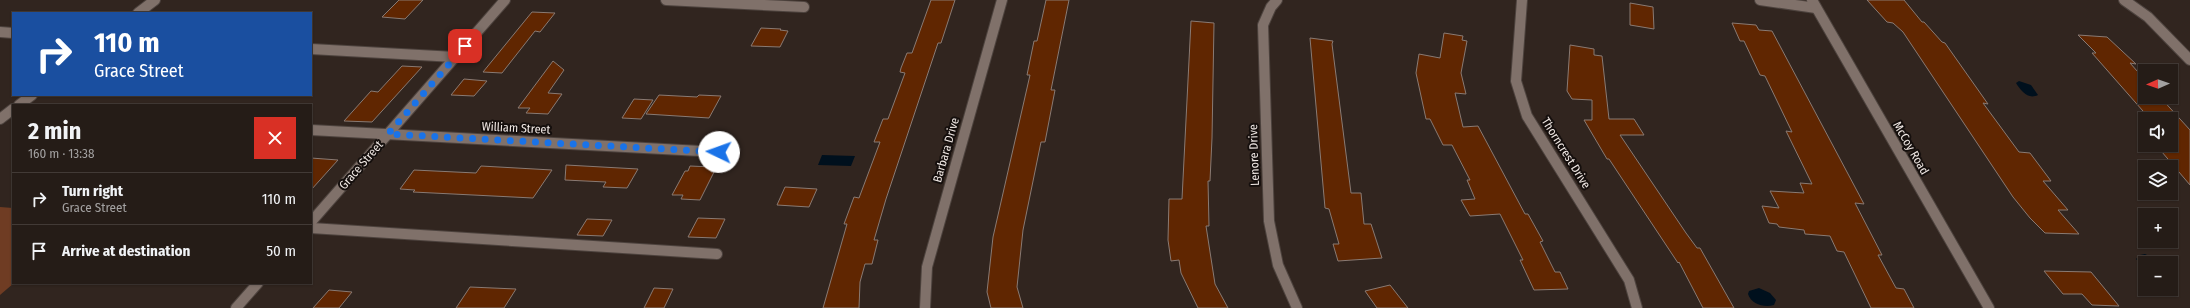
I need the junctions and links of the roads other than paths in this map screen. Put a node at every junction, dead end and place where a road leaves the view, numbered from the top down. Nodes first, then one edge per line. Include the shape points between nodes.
1 (155, 0) edge
2 (505, 0) edge
3 (666, 0) edge
4 (1002, 0) edge
5 (1277, 0) edge
6 (1522, 0) edge
7 (1760, 0) edge
8 (2124, 0) edge
9 (1814, 4) edge
10 (804, 7) dead end
11 (139, 12) edge
12 (0, 32) edge
13 (12, 33) edge
14 (312, 50) edge
15 (455, 57) junction
16 (2190, 60) edge
17 (31, 96) edge
18 (20, 104) edge
19 (312, 130) edge
20 (388, 134) junction
21 (719, 152) dead end
22 (312, 221) edge
23 (312, 228) edge
24 (717, 254) dead end
25 (257, 284) edge
26 (236, 308) edge
27 (925, 308) edge
28 (1298, 308) edge
29 (1637, 308) edge
30 (1989, 308) edge

1 - 11 street
2 - 15 street, Grace Street
3 - 10 street
4 - 27 street, Barbara Drive via 927,267
5 - 28 street, Lenore Drive via 1271,6 1263,25 1269,221 1278,265
6 - 29 street, Thorncrest Drive via 1516,81 1527,116 1629,280
7 - 9 street
8 - 16 street via 2148,17
9 - 30 street, McCoy Road
12 - 13 street
14 - 15 street
15 - 20 street, Grace Street
17 - 18 street
19 - 20 street, William Street
20 - 21 street, William Street
20 - 22 street, Grace Street
23 - 24 street
25 - 26 street

